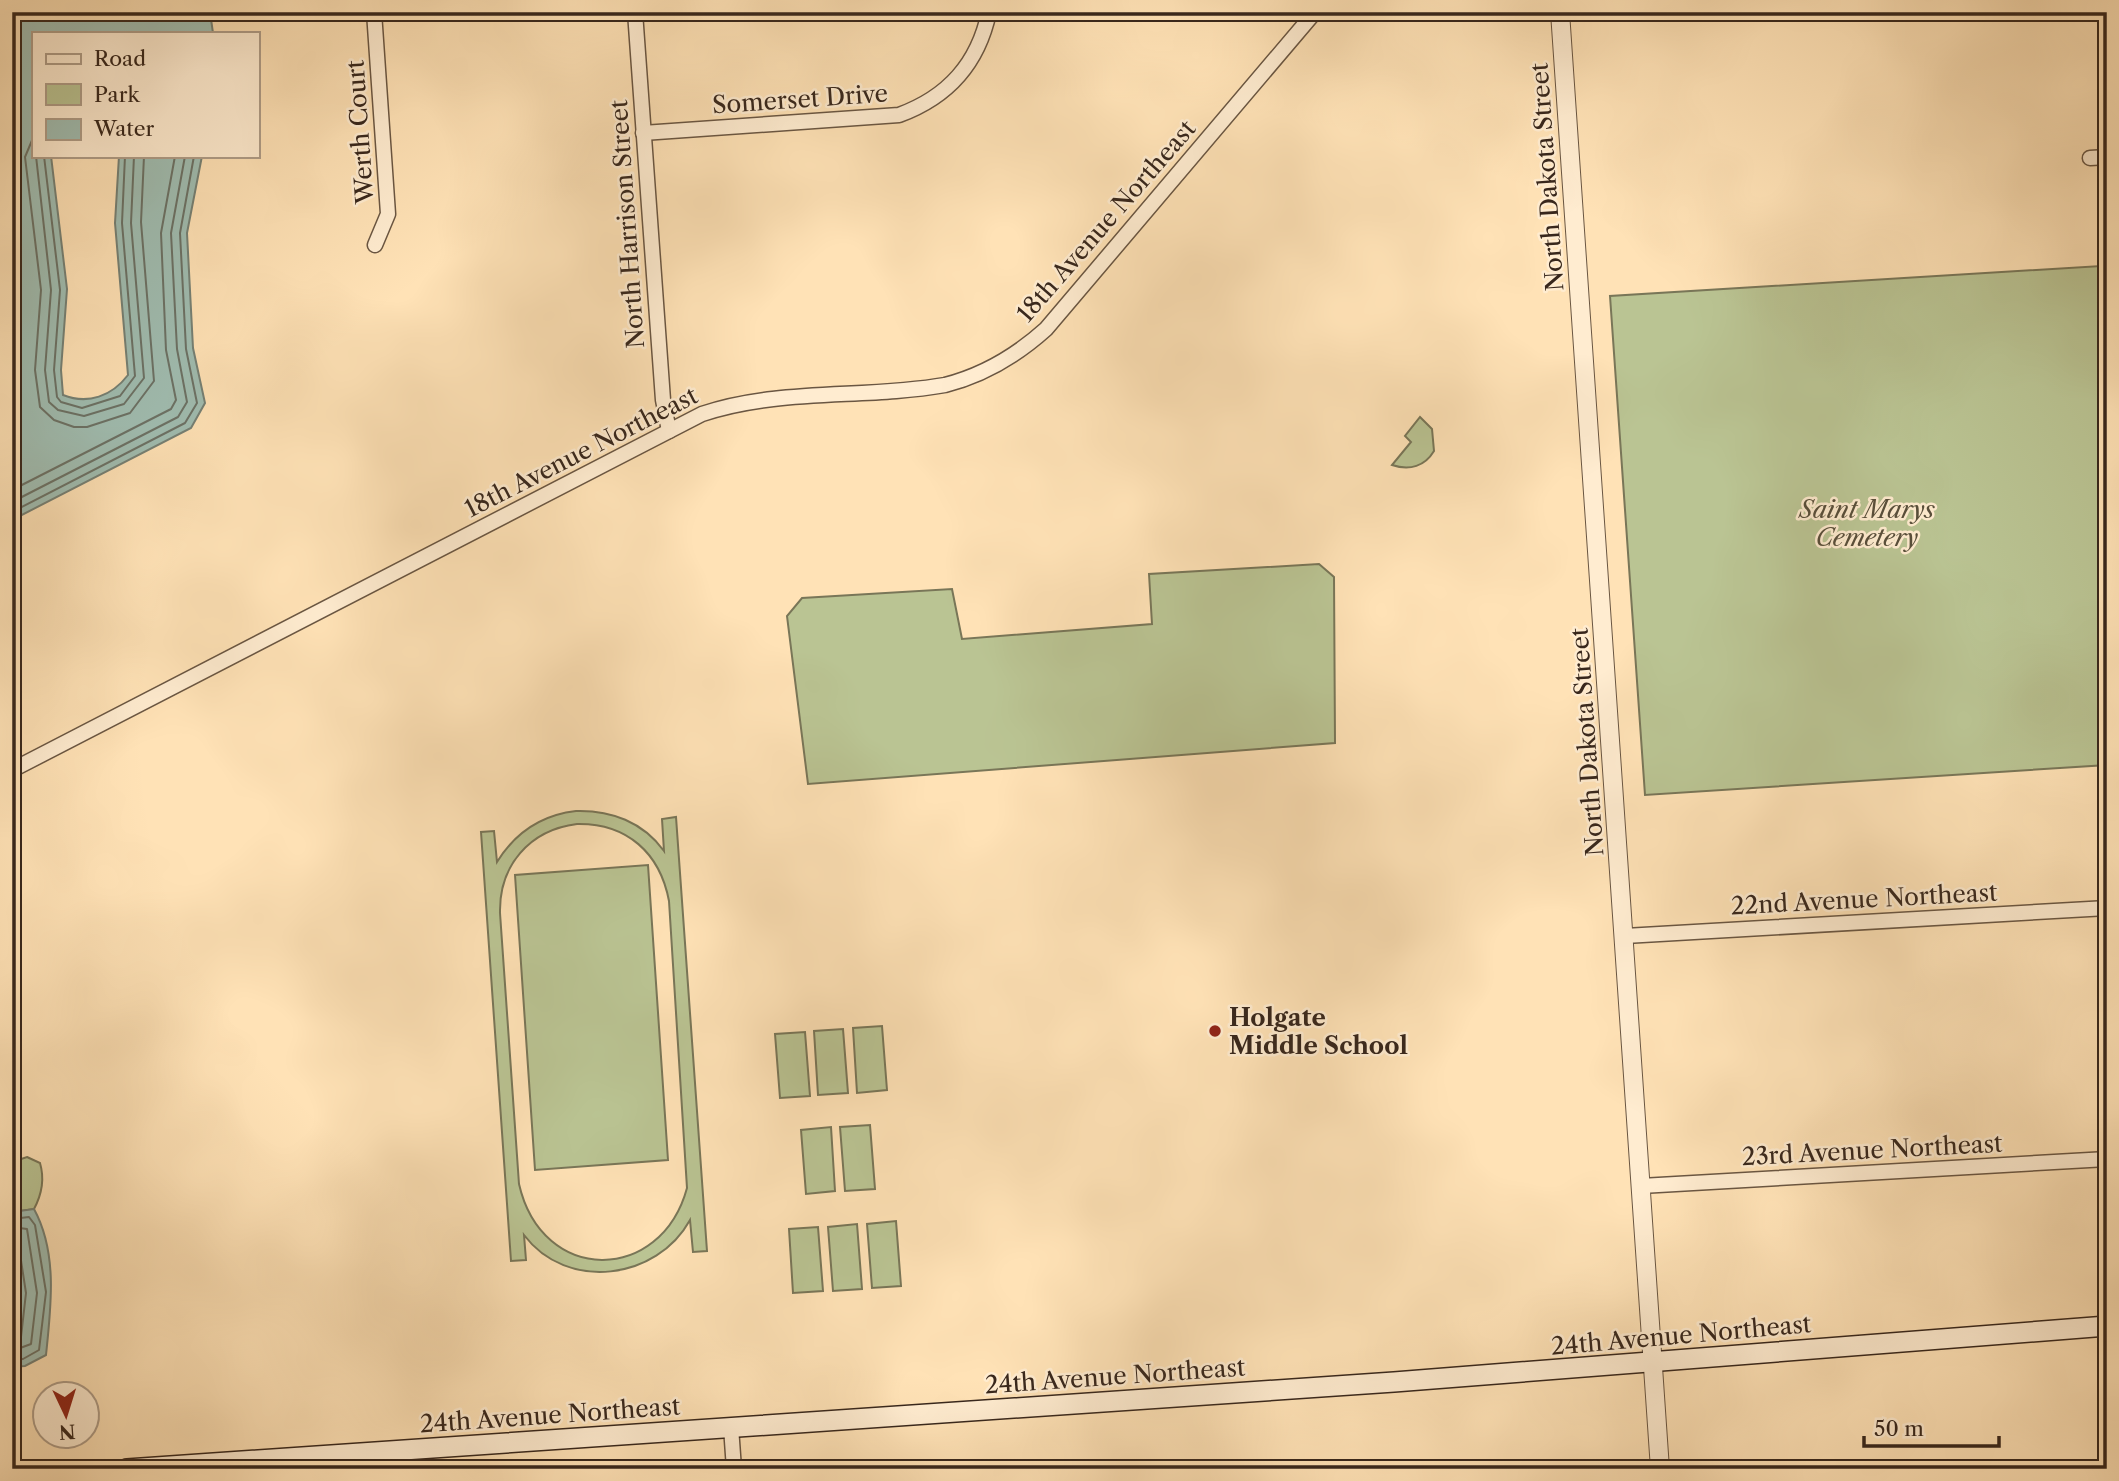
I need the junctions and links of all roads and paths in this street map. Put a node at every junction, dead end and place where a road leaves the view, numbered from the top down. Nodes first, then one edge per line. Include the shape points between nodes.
1 (374, 12) edge
2 (635, 12) edge
3 (989, 12) edge
4 (1315, 12) edge
5 (1560, 12) edge
6 (643, 133) junction
7 (2090, 158) dead end
8 (2107, 158) edge
9 (375, 245) dead end
10 (669, 431) junction
11 (12, 770) edge
12 (2107, 908) edge
13 (1625, 936) junction
14 (2107, 1159) edge
15 (1641, 1186) junction
16 (2107, 1326) edge
17 (1653, 1363) junction
18 (732, 1427) junction
19 (127, 1469) edge
20 (734, 1469) edge
21 (1660, 1469) edge

1 - 9 street, Werth Court via 388,214
2 - 6 street, North Harrison Street
3 - 6 street, Somerset Drive via 977,51 955,83 921,107 899,115
4 - 10 street, 18th Avenue Northeast via 1046,329 1009,360 966,380 921,389 722,408
5 - 13 street, North Dakota Street
6 - 10 street, North Harrison Street
7 - 8 street
10 - 11 street, 18th Avenue Northeast
12 - 13 street, 22nd Avenue Northeast
13 - 15 street, North Dakota Street
14 - 15 street, 23rd Avenue Northeast
15 - 17 street, North Dakota Street
16 - 17 main road, 24th Avenue Northeast
17 - 18 main road, 24th Avenue Northeast
17 - 21 street, North Dakota Street
18 - 19 main road, 24th Avenue Northeast
18 - 20 street

